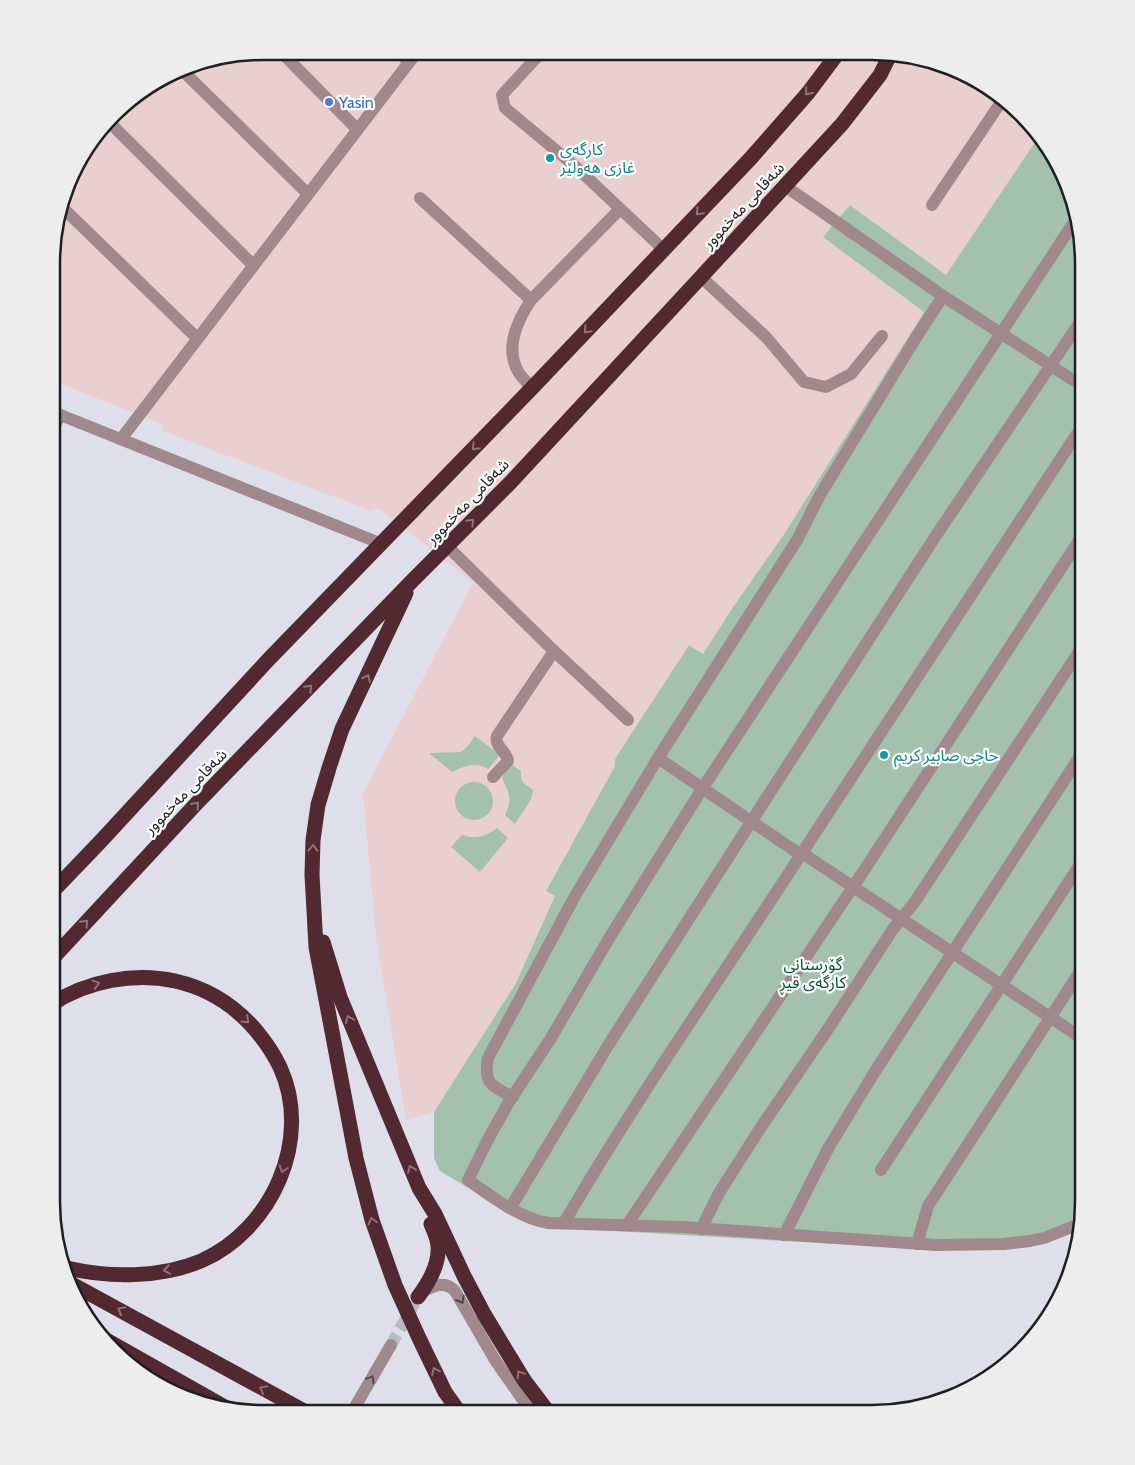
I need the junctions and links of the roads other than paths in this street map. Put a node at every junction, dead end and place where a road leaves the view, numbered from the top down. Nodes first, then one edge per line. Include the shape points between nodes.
1 (289, 60) edge
2 (411, 60) edge
3 (534, 60) edge
4 (827, 60) edge
5 (888, 60) edge
6 (187, 75) edge
7 (999, 105) edge
8 (112, 126) edge
9 (357, 129) junction
10 (785, 186) junction
11 (308, 194) junction
12 (420, 198) dead end
13 (932, 205) dead end
14 (620, 209) junction
15 (66, 213) edge
16 (1071, 226) edge
17 (664, 250) junction
18 (253, 265) junction
19 (701, 277) junction
20 (943, 296) junction
21 (531, 300) junction
22 (1075, 330) edge
23 (1001, 333) junction
24 (882, 336) dead end
25 (197, 338) junction
26 (1051, 366) junction
27 (1075, 381) edge
28 (532, 388) junction
29 (60, 415) edge
30 (1075, 437) edge
31 (121, 439) junction
32 (382, 544) junction
33 (447, 546) junction
34 (1075, 547) edge
35 (412, 581) junction
36 (554, 651) junction
37 (1075, 658) edge
38 (628, 720) dead end
39 (658, 758) junction
40 (1075, 764) edge
41 (493, 777) dead end
42 (702, 789) junction
43 (751, 822) junction
44 (802, 854) junction
45 (1075, 874) edge
46 (60, 883) edge
47 (853, 886) junction
48 (313, 897) junction
49 (901, 918) junction
50 (60, 950) edge
51 (952, 952) junction
52 (1075, 979) edge
53 (1001, 985) junction
54 (60, 998) edge
55 (1050, 1018) junction
56 (1075, 1034) edge
57 (513, 1097) junction
58 (881, 1170) dead end
59 (420, 1188) junction
60 (511, 1208) junction
61 (564, 1223) junction
62 (627, 1225) junction
63 (1073, 1226) edge
64 (701, 1229) junction
65 (784, 1235) junction
66 (917, 1244) junction
67 (72, 1269) edge
68 (78, 1287) edge
69 (420, 1294) joint
70 (391, 1345) tunnel mouth
71 (122, 1349) edge
72 (208, 1397) edge
73 (293, 1405) edge
74 (356, 1405) edge
75 (455, 1405) edge
76 (526, 1405) edge
77 (543, 1405) edge

1 - 9 street
2 - 9 street
3 - 14 street via 502,95 506,108
4 -> 17 highway, شەقامی مەخموور via 808,93
5 - 10 highway, شەقامی مەخموور via 842,124
6 - 11 street
7 - 13 street
8 - 18 street
9 - 11 street
10 - 19 highway, شەقامی مەخموور
10 - 20 street
11 - 18 street
12 - 21 street
14 - 17 street
14 - 21 street
15 - 25 street
16 - 23 street
17 -> 28 highway, شەقامی مەخموور
18 - 25 street
19 - 24 street via 766,337 804,382 826,387 851,374
33 -> 19 highway, شەقامی مەخموور via 510,483
20 - 23 street
20 - 39 street via 820,496 797,540
21 - 28 street via 520,315 511,349 519,374
22 - 26 street
23 - 26 street
23 - 42 street
25 - 31 street
26 - 27 street
26 - 43 street via 935,537
28 -> 32 highway, شەقامی مەخموور
29 - 31 street
30 - 44 street
31 - 32 street
32 - 46 highway, شەقامی مەخموور
33 - 35 highway, شەقامی مەخموور
33 - 36 street
34 - 47 street
48 -> 35 highway via 313,840 318,805 329,768 342,730
50 -> 35 highway, شەقامی مەخموور via 196,804
36 - 38 street
36 - 41 street via 497,736 497,744 508,761
37 - 49 street
39 - 42 street
39 - 57 street via 574,896 488,1058 487,1079 492,1086
40 - 51 street
42 - 43 street
42 - 57 street
43 - 44 street
43 - 60 street via 609,1044
44 - 47 street
44 - 61 street via 684,1031
45 - 53 street
47 - 49 street
47 - 62 street
59 -> 48 highway via 340,997
75 -> 48 highway via 394,1285 367,1206 318,958
49 - 51 street
49 - 64 street via 729,1175
51 - 53 street
51 - 65 street via 834,1139
52 - 55 street
53 - 55 street
53 - 58 street
54 -> 67 highway via 97,984 136,977 163,978 212,994 252,1025 269,1047 280,1068 291,1111 289,1148 279,1183 247,1229 226,1246 202,1260 167,1270 130,1274
55 - 56 street
55 - 66 street via 928,1206
57 - 60 street via 468,1180
59 - 69 highway via 438,1251 437,1261
77 -> 59 highway via 484,1314
60 - 61 street via 537,1221
61 - 62 street
62 - 64 street
63 - 66 street via 1030,1241
64 - 65 street
65 - 66 street
73 -> 68 highway
69 -> 76 street via 441,1284 455,1291 495,1360
74 -> 70 street
71 - 72 highway

